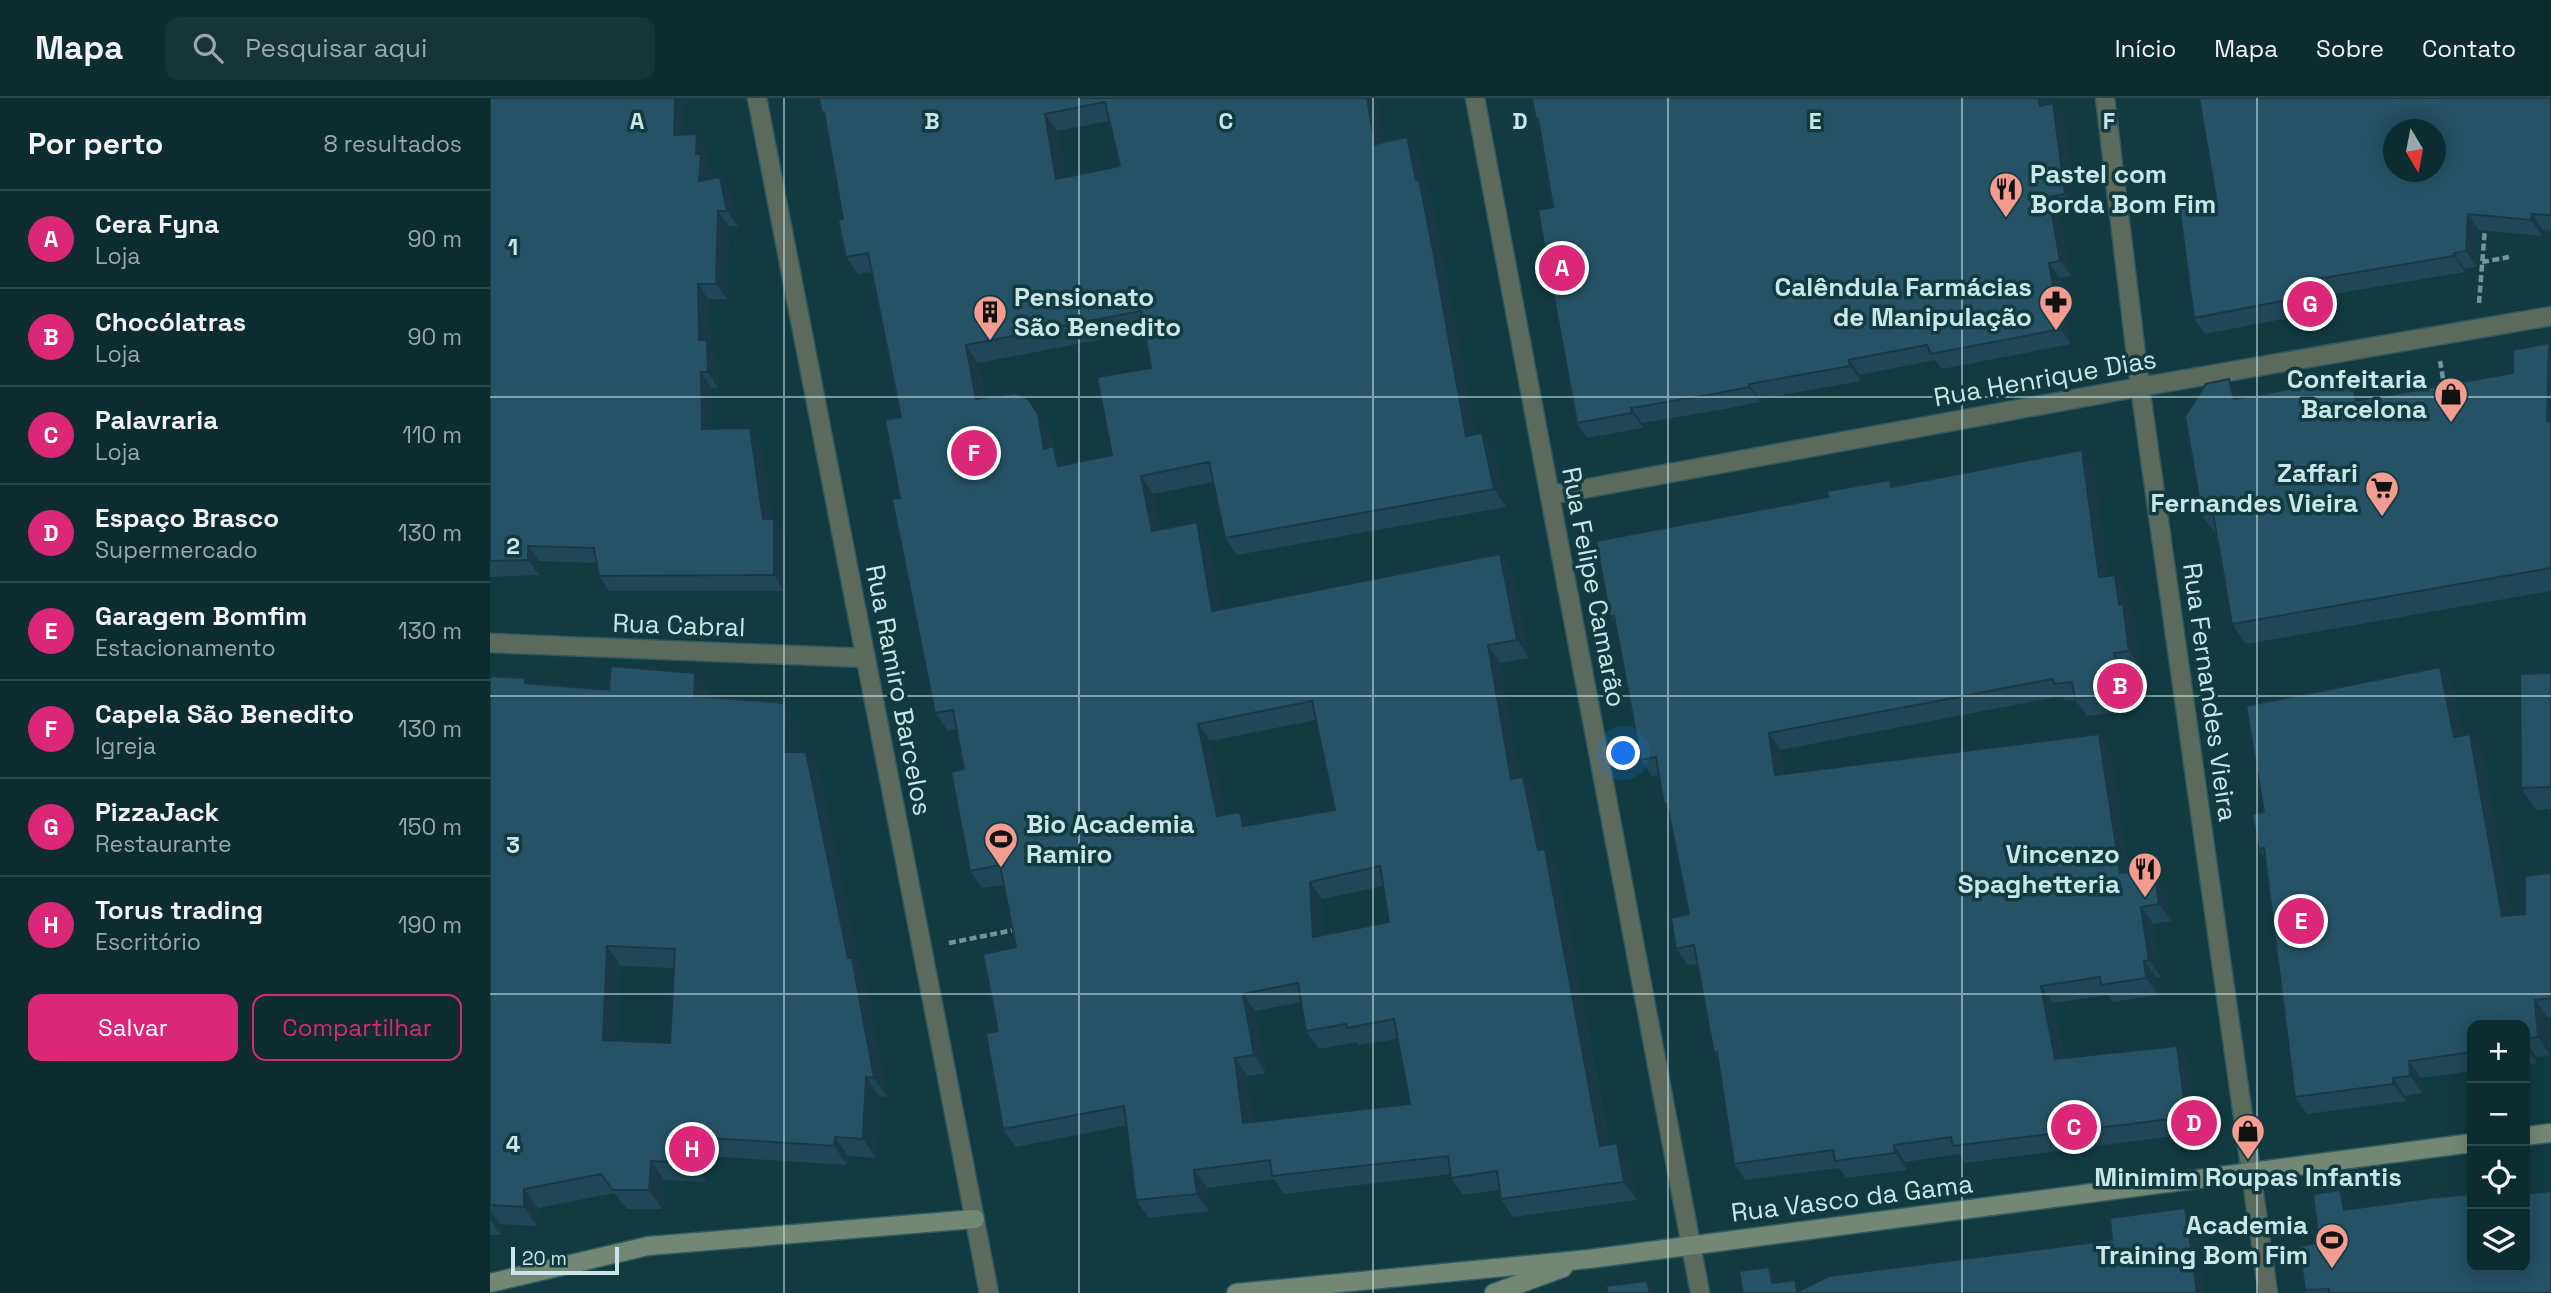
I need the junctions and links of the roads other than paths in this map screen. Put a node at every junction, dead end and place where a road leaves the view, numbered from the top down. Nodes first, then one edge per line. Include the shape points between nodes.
1 (757, 98) edge
2 (1475, 98) edge
3 (2105, 98) edge
4 (2551, 316) edge
5 (2140, 387) junction
6 (1550, 495) junction
7 (490, 643) edge
8 (866, 658) junction
9 (2551, 1133) edge
10 (2530, 1135) edge
11 (2467, 1144) edge
12 (2251, 1172) junction
13 (975, 1219) junction
14 (1691, 1245) junction
15 (1589, 1259) junction
16 (490, 1283) edge
17 (989, 1293) edge
18 (1236, 1293) edge
19 (1494, 1293) edge
20 (1700, 1293) edge
21 (2269, 1293) edge

1 - 8 street, Rua Ramiro Barcelos
2 - 6 street, Rua Felipe Camarão
3 - 5 street, Rua Fernandes Vieira
4 - 5 street, Rua Henrique Dias
5 - 6 street, Rua Henrique Dias
5 - 12 street, Rua Fernandes Vieira
6 - 14 street, Rua Felipe Camarão
7 - 8 street, Rua Cabral
8 - 13 street, Rua Ramiro Barcelos
9 - 10 main road
11 - 12 main road, Rua Vasco da Gama
12 - 14 main road, Rua Vasco da Gama
12 - 21 street, Rua Fernandes Vieira
13 - 16 main road via 648,1246
13 - 17 street, Rua Ramiro Barcelos
14 - 15 main road, Rua Vasco da Gama
14 - 20 street, Rua Felipe Camarão
15 - 18 main road, Rua Vasco da Gama
15 - 19 main road

